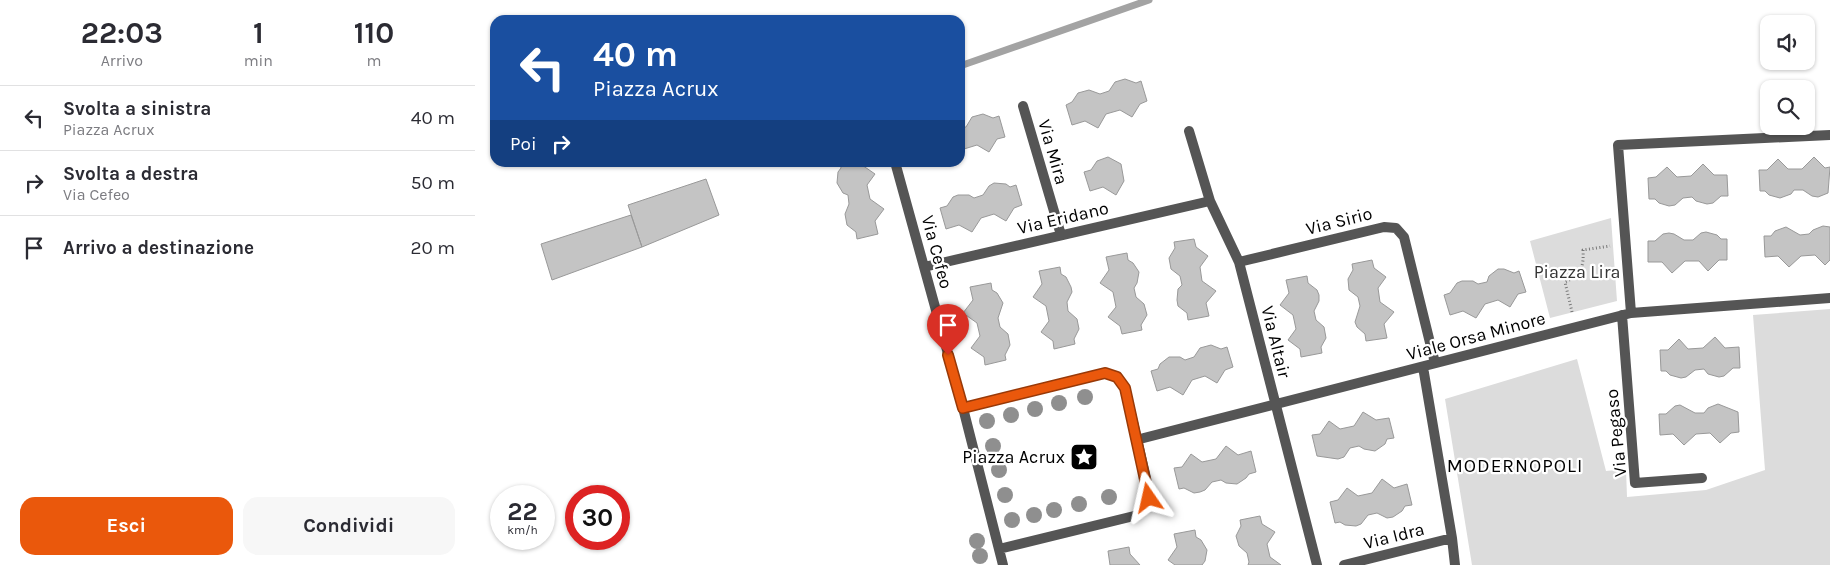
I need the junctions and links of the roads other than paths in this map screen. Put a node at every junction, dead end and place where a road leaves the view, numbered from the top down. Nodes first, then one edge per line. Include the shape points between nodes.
1 (1023, 106) dead end
2 (1189, 131) dead end
3 (1830, 135) edge
4 (896, 167) edge
5 (1210, 201) junction
6 (1061, 235) junction
7 (1239, 262) junction
8 (924, 266) junction
9 (1830, 298) edge
10 (1627, 314) junction
11 (1435, 363) junction
12 (1423, 366) junction
13 (1275, 404) junction
14 (963, 408) junction
15 (1136, 440) junction
16 (1702, 478) dead end
17 (1453, 538) junction
18 (999, 549) junction
19 (1003, 565) edge
20 (1317, 565) edge
21 (1344, 565) edge
22 (1455, 565) edge

1 - 6 street, Via Mira
2 - 5 street, Via Altair
3 - 10 street via 1617,146
4 - 8 street, Via Cefeo
5 - 6 street, Via Eridano
5 - 7 street, Via Altair
6 - 8 street, Via Eridano
7 - 11 street, Via Sirio via 1384,227 1396,228 1404,237
7 - 13 street, Via Altair
8 - 14 street, Via Cefeo
9 - 10 street, Viale Orsa Minore
10 - 11 street, Viale Orsa Minore
10 - 16 street, Via Pegaso via 1635,483
11 - 12 street, Viale Orsa Minore
12 - 13 street, Viale Orsa Minore
12 - 17 street
13 - 15 street, Viale Orsa Minore
13 - 20 street, Via Altair
14 - 15 street via 1111,374 1125,388
14 - 18 street
15 - 18 street via 1149,491 1147,504 1139,513
17 - 21 street, Via Idra
17 - 22 street
18 - 19 street

